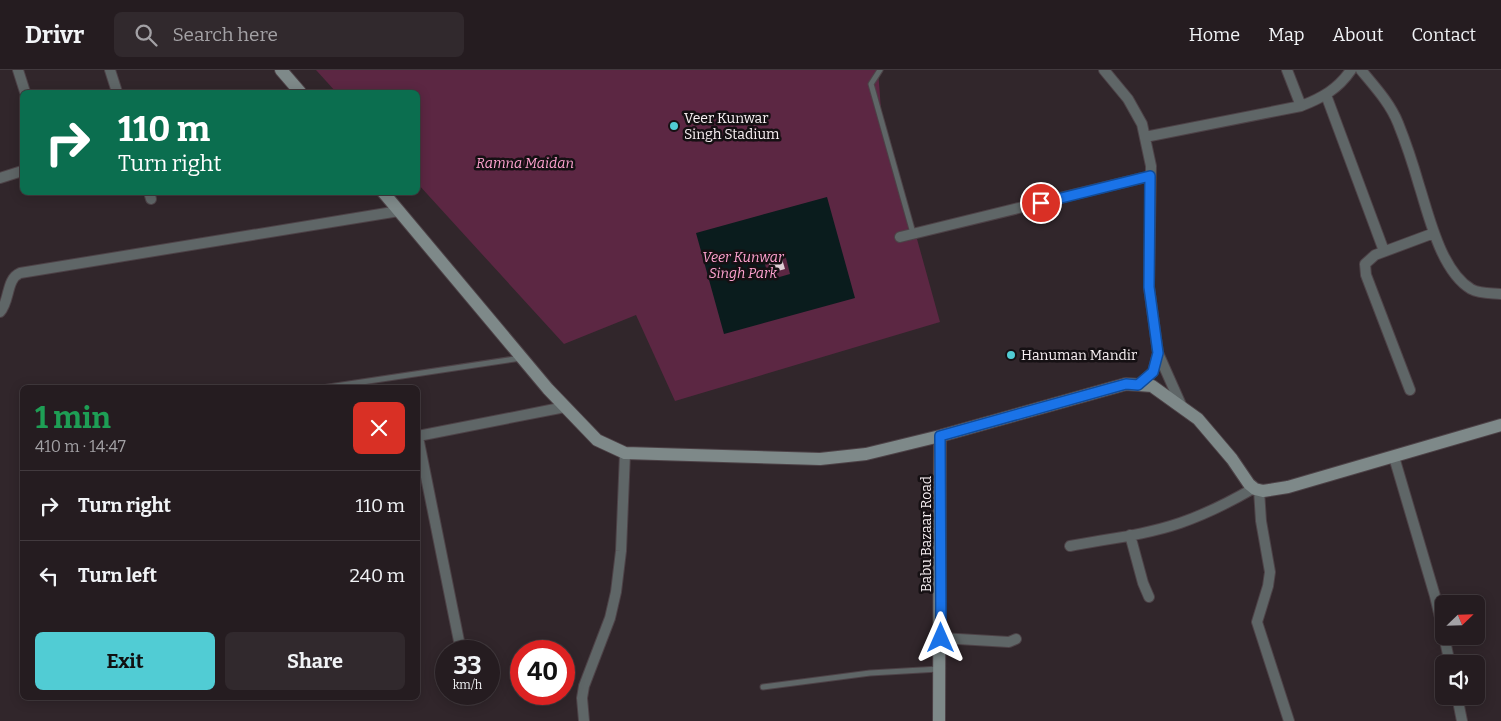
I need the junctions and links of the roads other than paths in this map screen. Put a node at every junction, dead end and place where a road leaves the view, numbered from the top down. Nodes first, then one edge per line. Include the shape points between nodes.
1 (18, 70) edge
2 (110, 70) edge
3 (281, 70) edge
4 (880, 70) edge
5 (1104, 70) edge
6 (1288, 70) edge
7 (1351, 70) edge
8 (1361, 70) edge
9 (24, 90) edge
10 (117, 90) edge
11 (298, 90) edge
12 (1326, 95) junction
13 (1301, 106) junction
14 (1145, 137) junction
15 (20, 173) edge
16 (1150, 176) junction
17 (0, 178) edge
18 (385, 195) edge
19 (399, 212) junction
20 (1434, 232) junction
21 (913, 234) junction
22 (900, 237) dead end
23 (1384, 251) junction
24 (1501, 294) edge
25 (0, 312) edge
26 (1158, 353) junction
27 (521, 358) junction
28 (342, 385) edge
29 (1138, 385) junction
30 (1410, 390) dead end
31 (565, 407) junction
32 (1182, 408) junction
33 (1501, 425) edge
34 (420, 436) edge
35 (940, 436) junction
36 (420, 446) edge
37 (625, 453) junction
38 (1394, 456) junction
39 (1256, 489) junction
40 (1130, 535) junction
41 (1070, 546) dead end
42 (1435, 596) edge
43 (1148, 597) dead end
44 (941, 638) junction
45 (1016, 638) dead end
46 (459, 640) edge
47 (940, 669) junction
48 (763, 687) dead end
49 (1459, 705) edge
50 (584, 721) edge
51 (939, 721) edge
52 (1289, 721) edge
53 (1462, 721) edge

1 - 9 street
2 - 10 street
3 - 11 street
4 - 21 lane via 871,84
5 - 14 street via 1128,99 1142,124
6 - 13 street
7 - 12 street
8 - 20 street via 1398,122
12 - 13 street
12 - 23 street
13 - 14 street
14 - 16 street
15 - 17 street
16 - 21 street
16 - 26 street via 1149,287
18 - 19 street
19 - 25 street via 20,272 12,279
19 - 27 street
20 - 23 street
20 - 24 street via 1449,265 1466,285 1477,292
21 - 22 street
23 - 30 street via 1367,260 1364,269
26 - 29 street via 1153,372
26 - 32 street
27 - 28 lane
27 - 31 street
29 - 32 street via 1152,386
29 - 35 street via 1126,384
31 - 34 street
31 - 37 street via 597,440
32 - 39 street via 1198,419
33 - 38 street
35 - 37 street via 866,454 820,459
35 - 44 street, Babu Bazaar Road
36 - 46 street
37 - 50 street via 616,592 610,618 584,686
38 - 39 street via 1288,487
38 - 42 street
39 - 40 street via 1202,515
39 - 52 street via 1270,572 1257,622
40 - 41 street
40 - 43 street
44 - 45 street via 1009,642
44 - 47 street, Babu Bazaar Road
47 - 48 lane via 870,673
47 - 51 street, Babu Bazaar Road
49 - 53 street

